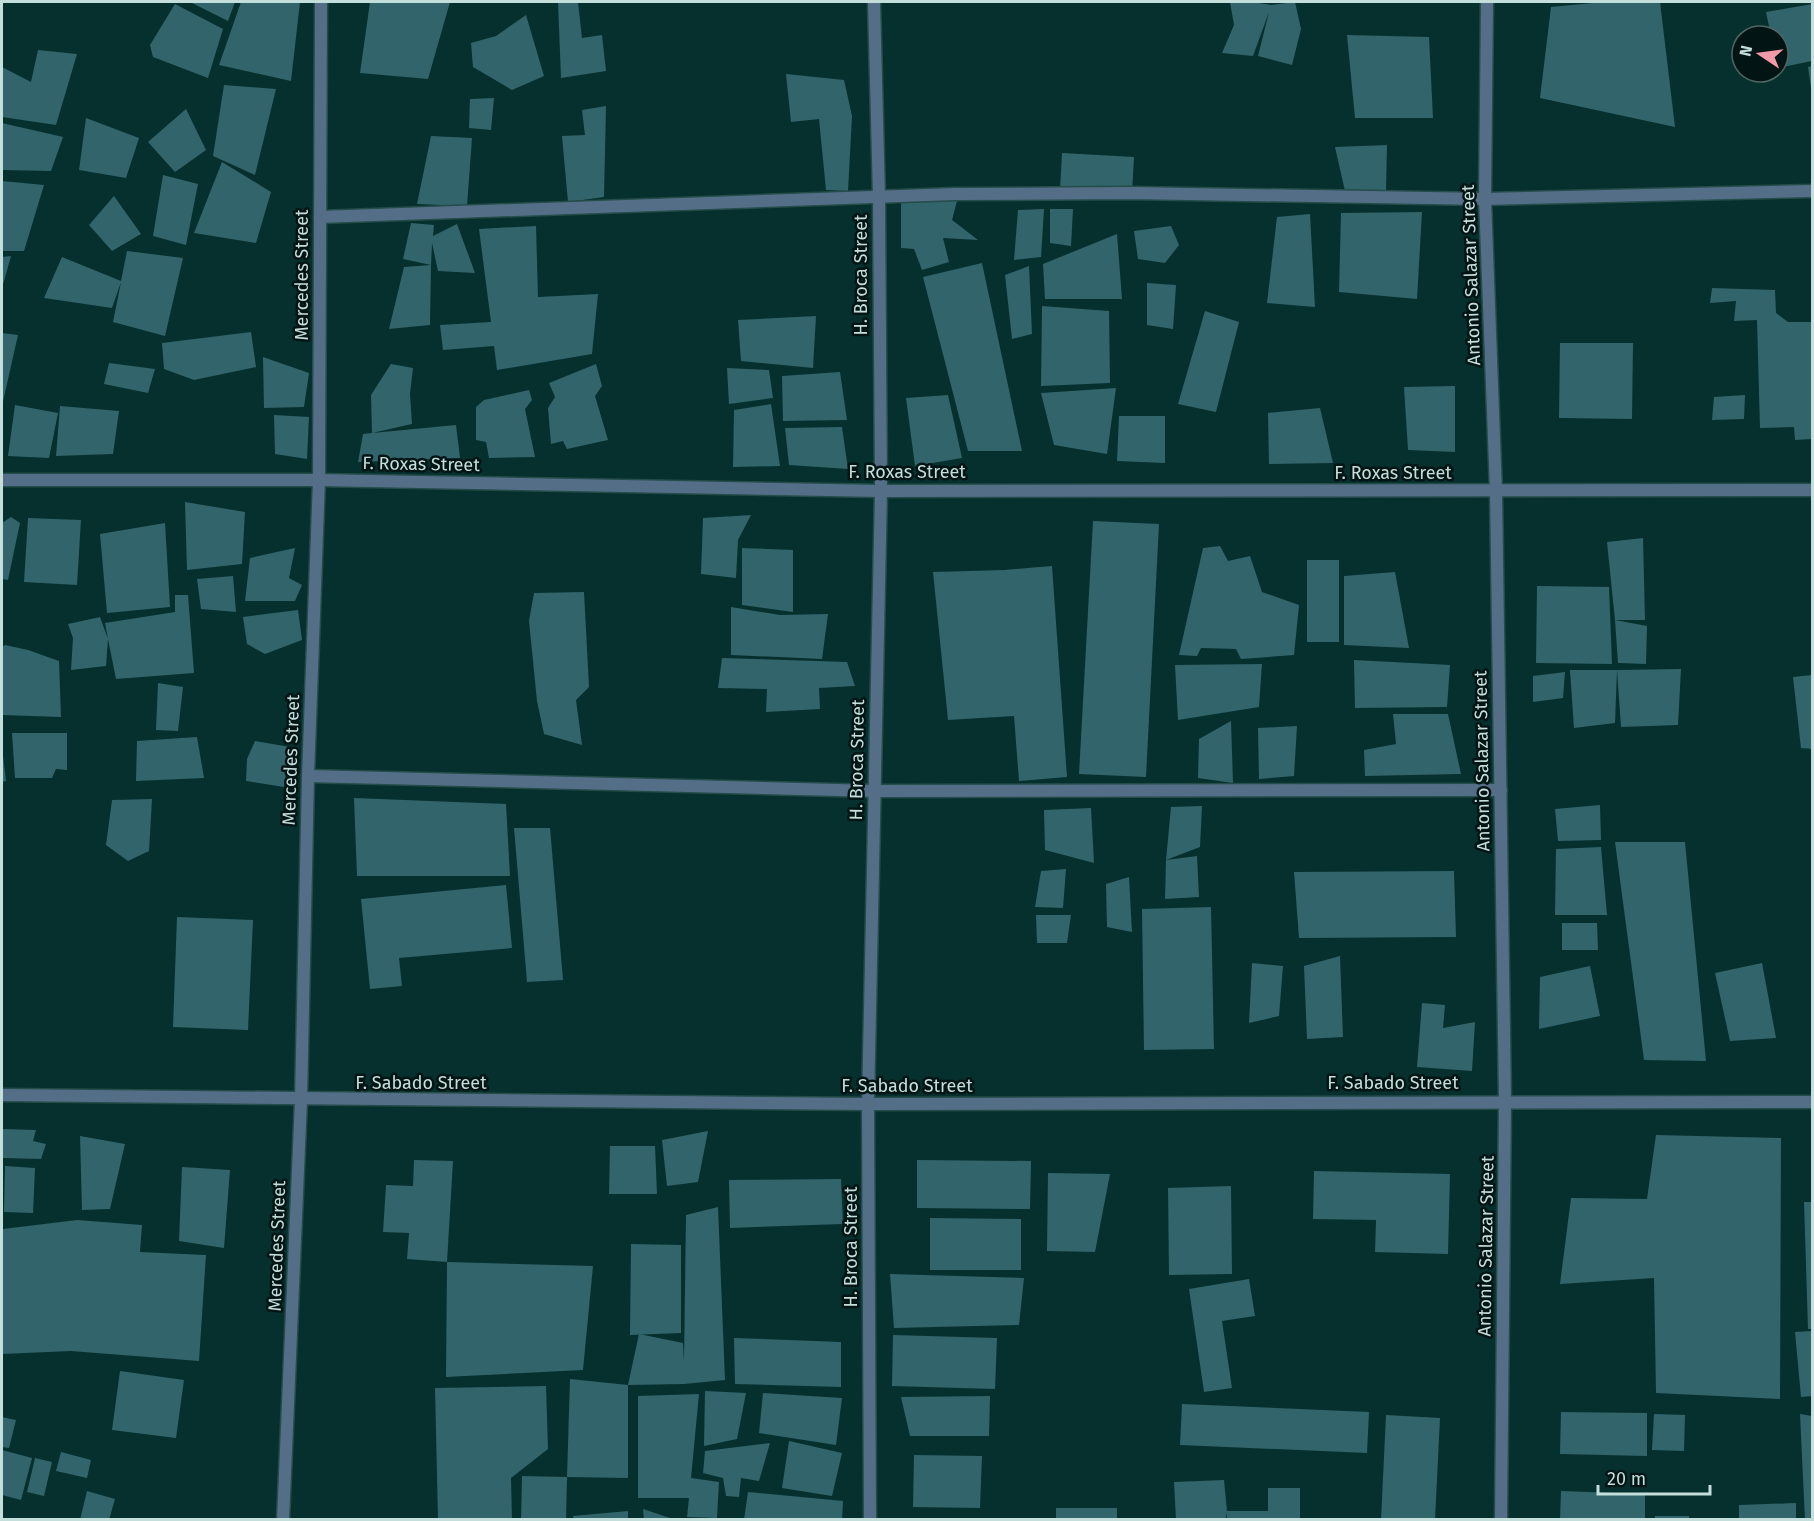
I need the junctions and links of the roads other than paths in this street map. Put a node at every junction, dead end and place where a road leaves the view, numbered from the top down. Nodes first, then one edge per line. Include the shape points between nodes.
1 (321, 2) edge
2 (874, 2) edge
3 (1488, 2) edge
4 (1812, 191) edge
5 (879, 197) junction
6 (1485, 199) junction
7 (321, 217) junction
8 (2, 480) edge
9 (320, 480) junction
10 (1812, 490) edge
11 (881, 491) junction
12 (1496, 491) junction
13 (308, 776) junction
14 (1501, 790) junction
15 (874, 791) junction
16 (2, 1095) edge
17 (301, 1100) junction
18 (1505, 1101) junction
19 (1812, 1102) edge
20 (868, 1104) junction
21 (283, 1520) edge
22 (870, 1520) edge
23 (1501, 1520) edge

1 - 7 street, Mercedes Street
2 - 5 street, H. Broca Street
3 - 6 street, Antonio Salazar Street
4 - 6 street
5 - 6 street via 1132,193
5 - 7 street
5 - 11 street, H. Broca Street
6 - 12 street, Antonio Salazar Street
7 - 9 street, Mercedes Street
8 - 9 street, F. Roxas Street
9 - 11 street, F. Roxas Street
9 - 13 street, Mercedes Street
10 - 12 street, F. Roxas Street
11 - 12 street, F. Roxas Street
11 - 15 street, H. Broca Street
12 - 14 street, Antonio Salazar Street
13 - 15 street
13 - 17 street, Mercedes Street
14 - 15 street
14 - 18 street, Antonio Salazar Street
15 - 20 street, H. Broca Street
16 - 17 street, F. Sabado Street
17 - 20 street, F. Sabado Street
17 - 21 street, Mercedes Street
18 - 19 street, F. Sabado Street
18 - 20 street, F. Sabado Street
18 - 23 street, Antonio Salazar Street
20 - 22 street, H. Broca Street

